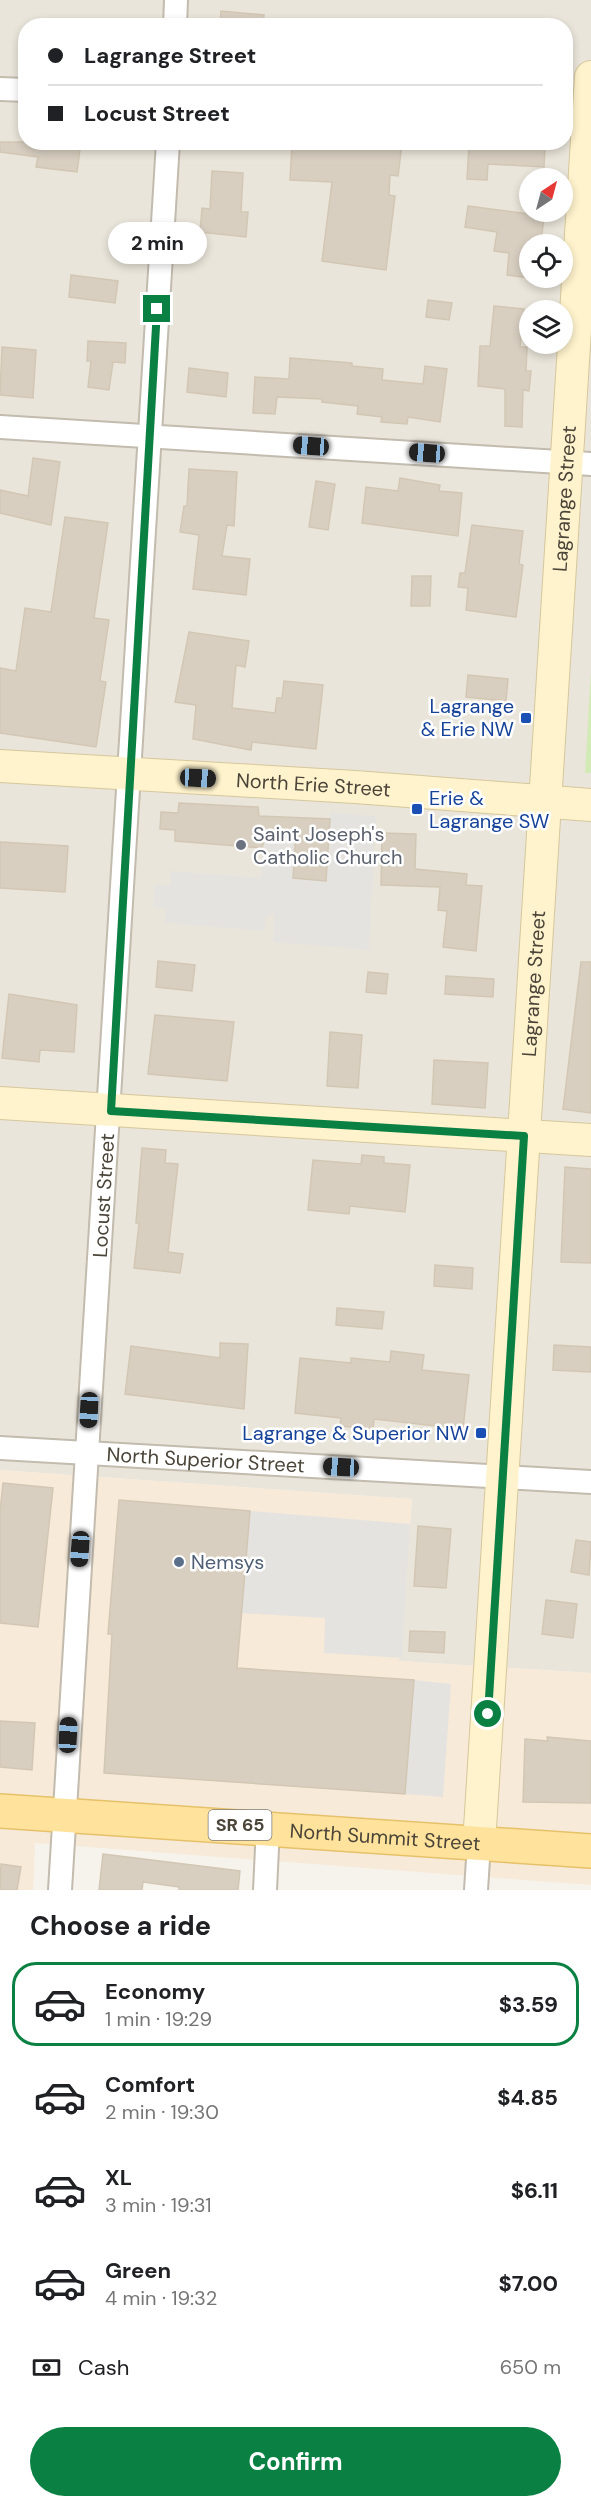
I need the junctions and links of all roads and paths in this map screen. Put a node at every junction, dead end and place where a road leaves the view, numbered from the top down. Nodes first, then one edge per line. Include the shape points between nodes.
1 (176, 0) edge
2 (175, 18) edge
3 (591, 76) edge
4 (0, 89) edge
5 (18, 90) edge
6 (582, 125) edge
7 (167, 150) edge
8 (0, 427) edge
9 (149, 436) junction
10 (578, 463) edge
11 (0, 766) edge
12 (131, 774) junction
13 (546, 803) junction
14 (591, 805) edge
15 (0, 1103) edge
16 (111, 1111) junction
17 (524, 1136) junction
18 (591, 1140) edge
19 (0, 1448) edge
20 (86, 1454) junction
21 (503, 1476) junction
22 (591, 1482) edge
23 (0, 1811) edge
24 (63, 1815) junction
25 (268, 1827) junction
26 (479, 1844) junction
27 (591, 1851) edge
28 (60, 1890) edge
29 (265, 1890) edge
30 (476, 1890) edge

1 - 2 street
3 - 6 main road, Lagrange Street
4 - 5 street
6 - 10 main road, Lagrange Street
7 - 9 street, Locust Street
8 - 9 street
9 - 10 street
9 - 12 street, Locust Street
10 - 13 main road, Lagrange Street
11 - 12 main road, North Erie Street
12 - 13 main road, North Erie Street
12 - 16 street, Locust Street
13 - 14 main road, North Erie Street
13 - 17 main road, Lagrange Street
15 - 16 main road
16 - 17 main road
16 - 20 street, Locust Street
17 - 18 main road
17 - 21 main road, Lagrange Street
19 - 20 street, North Superior Street
20 - 21 street, North Superior Street
20 - 24 street, Locust Street
21 - 22 street, North Superior Street
21 - 26 main road, Lagrange Street
23 - 24 main road, North Summit Street / SR 65
24 - 25 main road, North Summit Street / SR 65
24 - 28 street, Locust Street
25 - 26 main road, North Summit Street / SR 65
25 - 29 street
26 - 27 main road, North Summit Street / SR 65
26 - 30 street, Lagrange Street

